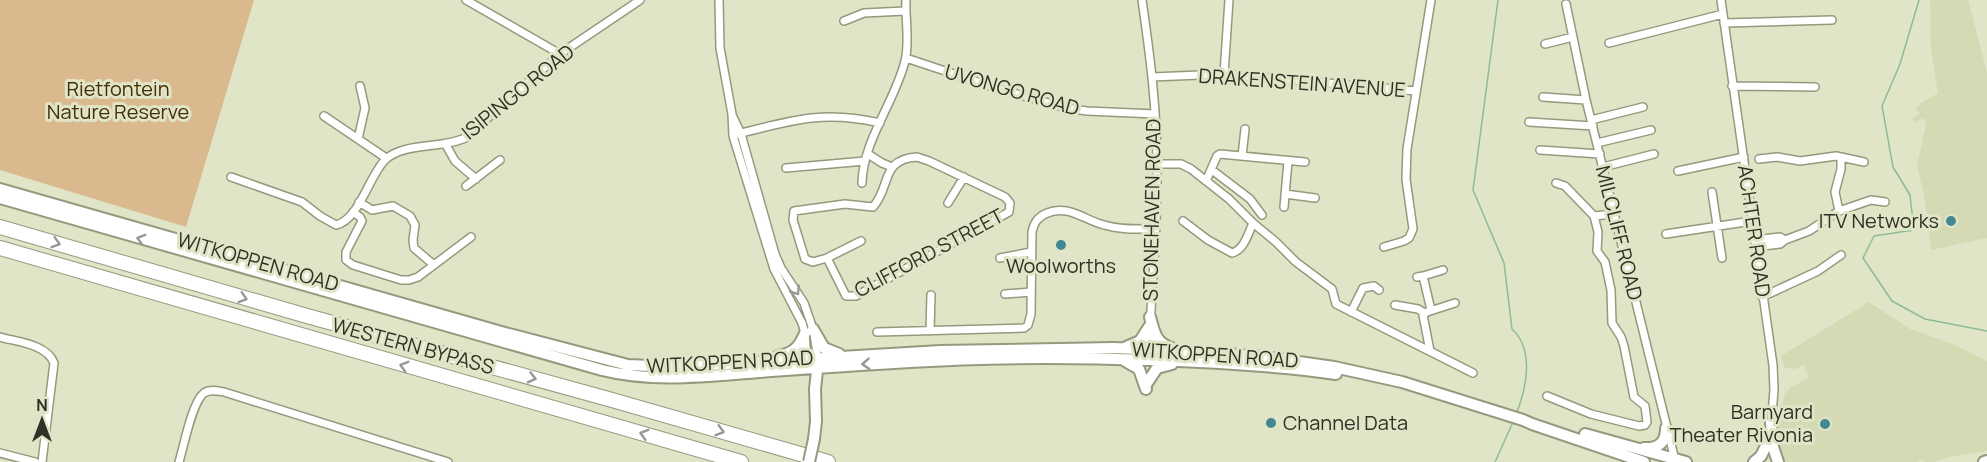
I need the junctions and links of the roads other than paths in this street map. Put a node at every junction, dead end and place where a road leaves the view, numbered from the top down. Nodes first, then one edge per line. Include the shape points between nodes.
1 (466, 0) edge
2 (640, 0) edge
3 (719, 0) edge
4 (906, 0) edge
5 (1142, 0) edge
6 (1229, 0) edge
7 (1431, 0) edge
8 (1721, 0) edge
9 (1566, 4) dead end
10 (905, 11) junction
11 (1723, 14) junction
12 (1832, 20) dead end
13 (844, 21) dead end
14 (1724, 22) junction
15 (1573, 37) junction
16 (1609, 43) dead end
17 (1545, 44) dead end
18 (560, 54) junction
19 (906, 58) junction
20 (1224, 74) junction
21 (1152, 77) junction
22 (360, 86) dead end
23 (1732, 86) junction
24 (1815, 87) dead end
25 (1416, 91) junction
26 (1543, 97) dead end
27 (1586, 100) junction
28 (1643, 107) dead end
29 (732, 114) junction
30 (1155, 114) junction
31 (324, 116) dead end
32 (1529, 122) dead end
33 (880, 123) junction
34 (1592, 123) junction
35 (1245, 129) dead end
36 (1651, 130) dead end
37 (741, 134) junction
38 (733, 136) junction
39 (358, 139) junction
40 (1597, 143) junction
41 (446, 145) junction
42 (1540, 150) dead end
43 (1600, 154) junction
44 (1654, 154) dead end
45 (1242, 156) junction
46 (867, 157) junction
47 (1744, 157) junction
48 (1841, 157) junction
49 (386, 158) junction
50 (1759, 159) dead end
51 (500, 160) dead end
52 (1288, 160) junction
53 (1305, 162) dead end
54 (1864, 162) dead end
55 (1157, 164) junction
56 (892, 167) junction
57 (1603, 167) junction
58 (786, 168) dead end
59 (1212, 170) junction
60 (1678, 171) dead end
61 (231, 177) dead end
62 (964, 177) junction
63 (476, 179) junction
64 (1206, 181) junction
65 (862, 183) dead end
66 (1556, 183) dead end
67 (466, 186) dead end
68 (0, 189) edge
69 (1712, 192) dead end
70 (1285, 194) junction
71 (0, 198) edge
72 (1315, 198) dead end
73 (359, 202) junction
74 (1885, 202) dead end
75 (948, 203) dead end
76 (1284, 207) dead end
77 (1839, 211) junction
78 (353, 212) junction
79 (1614, 214) junction
80 (1262, 215) dead end
81 (1594, 216) junction
82 (1183, 221) dead end
83 (1752, 221) junction
84 (1253, 223) junction
85 (0, 227) edge
86 (1718, 227) junction
87 (1156, 229) junction
88 (1666, 234) dead end
89 (471, 237) dead end
90 (861, 241) dead end
91 (1755, 243) junction
92 (0, 248) edge
93 (1384, 248) dead end
94 (1031, 252) junction
95 (1841, 255) dead end
96 (827, 258) junction
97 (1000, 258) dead end
98 (1722, 258) dead end
99 (434, 265) junction
100 (1443, 270) dead end
101 (1379, 291) dead end
102 (1031, 292) junction
103 (1005, 294) dead end
104 (931, 295) dead end
105 (1762, 297) junction
106 (1455, 303) dead end
107 (1395, 304) dead end
108 (1352, 312) junction
109 (1428, 312) junction
110 (1150, 322) junction
111 (809, 331) junction
112 (930, 331) junction
113 (878, 332) dead end
114 (0, 337) edge
115 (1114, 348) junction
116 (1430, 351) junction
117 (850, 355) junction
118 (1149, 355) junction
119 (1188, 356) junction
120 (1104, 358) junction
121 (745, 362) junction
122 (813, 363) junction
123 (1473, 373) dead end
124 (1547, 396) dead end
125 (1521, 419) junction
126 (1772, 423) junction
127 (1666, 428) junction
128 (1614, 443) junction
129 (1767, 444) junction
130 (0, 453) edge
131 (1679, 461) edge
132 (35, 462) edge
133 (42, 462) edge
134 (179, 462) edge
135 (448, 462) edge
136 (741, 462) edge
137 (809, 462) edge
138 (828, 462) edge
139 (1644, 462) edge
140 (1754, 462) edge
141 (1764, 462) edge
142 (1778, 462) edge

1 - 18 street
2 - 18 street, ISIPINGO ROAD
3 - 29 street via 720,48
4 - 10 street
5 - 21 street, STONEHAVEN ROAD
6 - 20 street
7 - 25 street
8 - 11 street, ACHTER ROAD
9 - 15 street, MILCLIFF ROAD
10 - 13 street via 864,13
10 - 19 street
11 - 14 street, ACHTER ROAD
11 - 16 street
12 - 14 street
14 - 23 street, ACHTER ROAD
15 - 17 street
15 - 27 street, MILCLIFF ROAD
18 - 41 street, ISIPINGO ROAD via 474,132
19 - 30 street, UVONGO ROAD via 1065,108
19 - 33 street
20 - 21 street, DRAKENSTEIN AVENUE
20 - 25 street, DRAKENSTEIN AVENUE
21 - 30 street, STONEHAVEN ROAD
22 - 39 street via 365,108
23 - 24 street
23 - 47 street, ACHTER ROAD
25 - 93 street via 1406,165 1413,229 1409,238
26 - 27 street
27 - 34 street, MILCLIFF ROAD
28 - 34 street
29 - 37 street
29 - 38 street
30 - 55 street, STONEHAVEN ROAD
31 - 39 street
32 - 34 street
33 - 37 street via 814,117
33 - 46 street
34 - 40 street, MILCLIFF ROAD
35 - 45 street
36 - 40 street
37 - 38 street
37 -> 111 street via 775,254 804,303
38 - 111 street via 774,268
39 - 49 street
40 - 43 street, MILCLIFF ROAD
41 - 49 street, ISIPINGO ROAD via 403,150
41 - 63 street via 455,161
42 - 43 street
43 - 57 street, MILCLIFF ROAD
44 - 57 street
45 - 52 street
45 - 59 street via 1220,154
46 - 56 street
46 - 58 street
46 - 65 street
47 - 60 street
47 - 83 street, ACHTER ROAD
48 - 50 street
48 - 54 street
48 - 77 street via 1835,192
49 - 73 street
51 - 63 street
52 - 53 street
52 - 70 street
55 - 64 street via 1186,166
55 - 87 street, STONEHAVEN ROAD
56 - 62 street, CLIFFORD STREET via 917,157
56 - 96 street via 873,207 845,204 794,211 804,259 813,262
57 - 79 street, MILCLIFF ROAD
59 - 64 street
59 - 80 street via 1250,199
61 - 78 street via 302,201 336,225
62 - 75 street
62 - 96 street, CLIFFORD STREET via 1005,197 1010,203 1009,212 856,296 843,293
63 - 67 street
64 - 84 street
66 - 81 street via 1565,186
68 - 121 main road, WITKOPPEN ROAD via 609,361 667,367
69 - 86 street
70 - 72 street
70 - 76 street
122 -> 71 main road, WITKOPPEN ROAD via 674,377 610,372
73 - 78 street
73 - 99 street via 372,210 396,207 410,216 414,222 414,248
74 - 77 street via 1874,199
77 - 91 street via 1780,244
78 - 99 street via 362,221 346,252 348,262 405,280 418,277
79 - 81 street
79 - 127 street, MILCLIFF ROAD
81 - 124 street via 1597,251 1605,262 1611,290 1612,323 1621,337 1634,397 1645,406 1647,422 1640,426 1591,414
82 - 84 street via 1232,253 1242,246
83 - 86 street
83 - 91 street, ACHTER ROAD
84 - 108 street via 1330,287 1336,304
85 -> 138 highway, WESTERN BYPASS
86 - 88 street
86 - 98 street
87 - 94 street via 1113,227 1070,211 1053,211 1036,220
87 - 110 street, STONEHAVEN ROAD
89 - 99 street
90 - 96 street
91 - 105 street, ACHTER ROAD
136 -> 92 highway, WESTERN BYPASS
94 - 97 street
94 - 102 street
95 - 105 street via 1818,271
100 - 109 street via 1420,276
101 - 108 street via 1374,286 1363,288
102 - 103 street
102 - 112 street via 1031,319 1024,328
104 - 112 street
105 - 126 street, ACHTER ROAD via 1774,378
106 - 109 street
107 - 109 street
108 - 116 street
109 - 116 street via 1422,317
110 - 115 main road via 1138,343
110 - 118 street, STONEHAVEN ROAD
110 - 119 main road via 1160,343
111 - 117 main road via 826,349
111 - 121 main road via 792,352
111 - 122 street
112 - 113 street
114 - 133 street via 50,355 54,367
115 - 117 main road, WITKOPPEN ROAD
115 - 118 main road, WITKOPPEN ROAD
116 - 123 street
117 - 122 main road, WITKOPPEN ROAD
118 - 119 main road, WITKOPPEN ROAD
118 - 120 main road, WITKOPPEN ROAD
119 - 120 main road via 1156,369 1147,386 1136,366
119 - 125 main road, WITKOPPEN ROAD via 1309,362 1375,375
120 -> 122 main road, WITKOPPEN ROAD
121 - 122 main road, WITKOPPEN ROAD
122 - 137 main road, bridge via 816,421
125 - 128 main road, WITKOPPEN ROAD
125 - 139 main road, WITKOPPEN ROAD
126 - 129 street, ACHTER ROAD
126 - 142 main road
127 - 128 main road via 1664,441 1657,447
127 - 131 street, MILCLIFF ROAD
128 - 131 main road, WITKOPPEN ROAD
129 - 140 main road
129 - 141 street, ACHTER ROAD
130 - 132 street
134 - 135 street via 196,404 204,393 213,390

